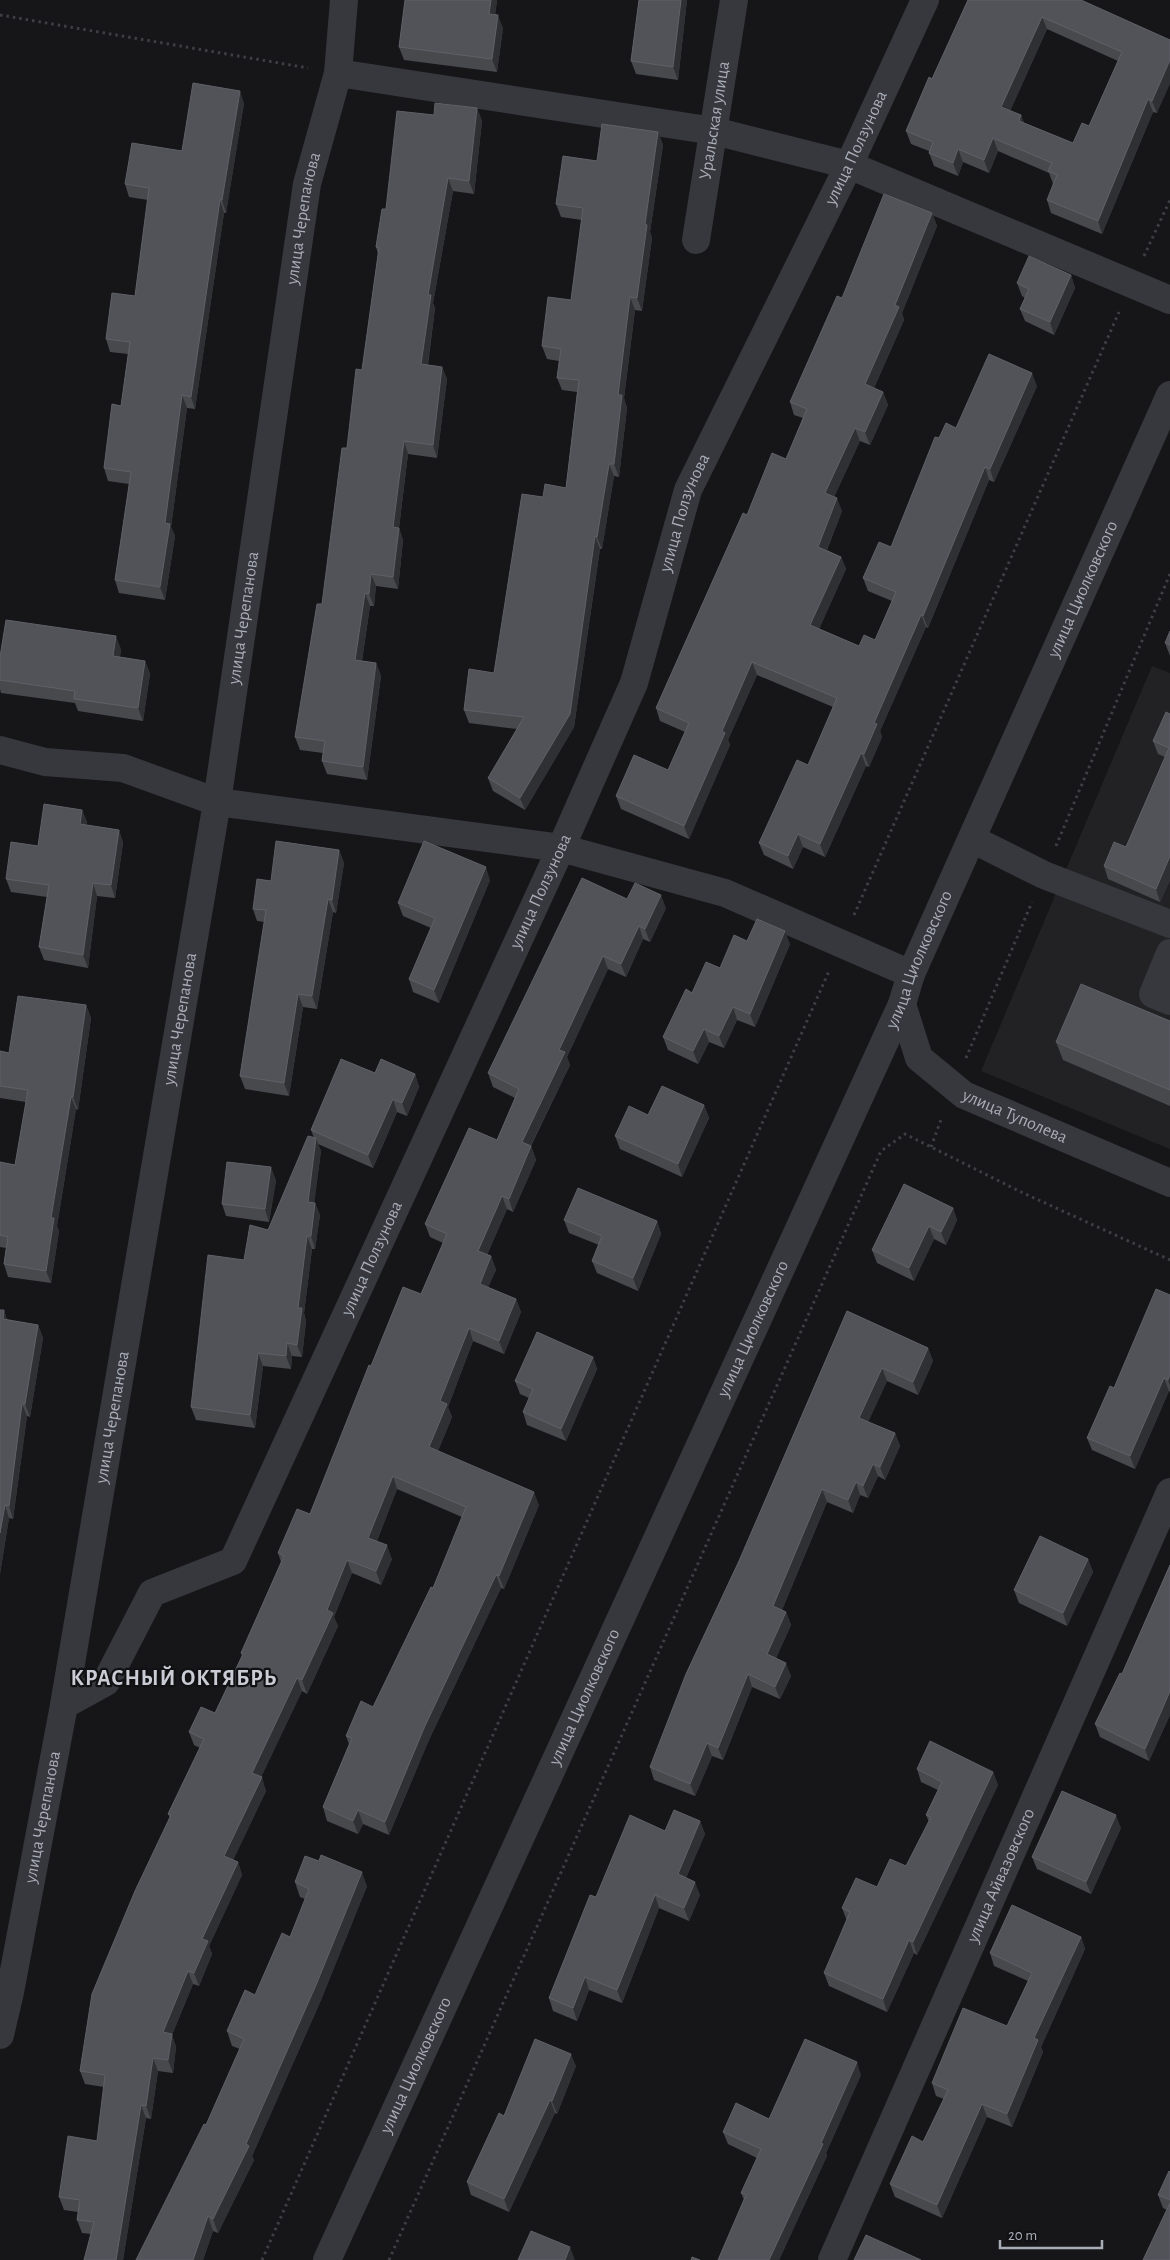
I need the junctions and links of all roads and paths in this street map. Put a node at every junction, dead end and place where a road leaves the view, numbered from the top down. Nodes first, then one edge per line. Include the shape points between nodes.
1 (344, 0) edge
2 (734, 0) edge
3 (924, 0) edge
4 (0, 15) edge
5 (338, 73) junction
6 (714, 131) junction
7 (849, 165) junction
8 (1170, 200) edge
9 (696, 240) dead end
10 (1131, 284) junction
11 (1170, 300) edge
12 (1170, 395) edge
13 (0, 750) edge
14 (217, 802) junction
15 (972, 839) junction
16 (561, 848) junction
17 (1170, 924) edge
18 (841, 944) junction
19 (1170, 953) edge
20 (911, 974) junction
21 (1170, 1001) edge
22 (902, 1004) junction
23 (1170, 1183) edge
24 (1170, 1260) edge
25 (1170, 1492) edge
26 (64, 1705) junction
27 (0, 2035) edge
28 (262, 2260) edge
29 (327, 2260) edge
30 (389, 2260) edge
31 (832, 2260) edge

1 - 5 street, улица Черепанова
2 - 6 street, Уральская улица
3 - 7 street, улица Ползунова
4 - 5 path
5 - 6 street
5 - 14 street, улица Черепанова via 307,184
6 - 7 street
6 - 9 street, Уральская улица
7 - 10 street
7 - 16 street, улица Ползунова via 688,490 634,683
8 - 10 path
10 - 11 street
10 - 18 path
12 - 15 street, улица Циолковского
13 - 14 street via 45,762 123,768
14 - 16 street
14 - 26 street, улица Черепанова
15 - 17 street via 1044,875
15 - 20 street, улица Циолковского
16 - 18 street via 725,893
16 - 26 street, улица Ползунова via 233,1561 152,1593 106,1682
18 - 20 street
18 - 28 path
19 - 21 street via 1152,994
20 - 22 street, улица Циолковского
22 - 23 street, улица Туполева via 919,1058 964,1095
22 - 29 street, улица Циолковского
24 - 30 path via 1020,1192 905,1134 881,1151
25 - 31 street, улица Айвазовского
26 - 27 street, улица Черепанова

